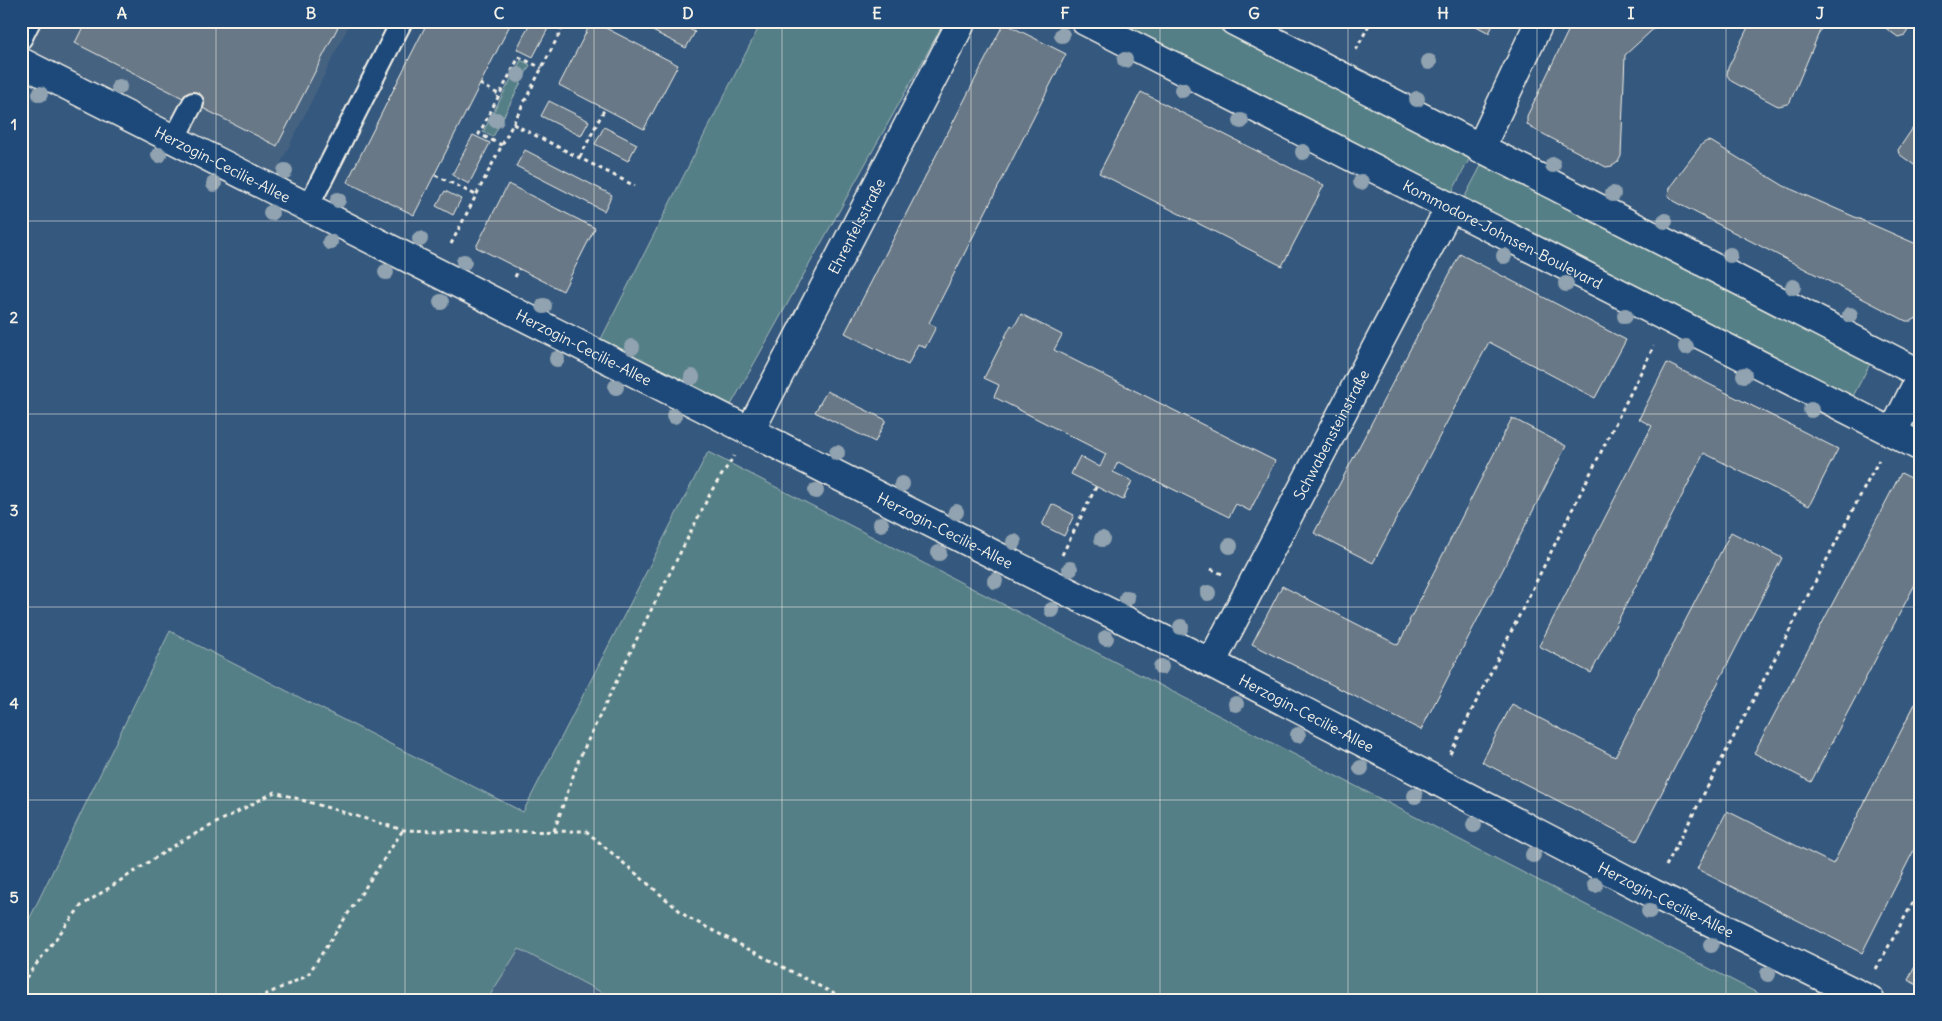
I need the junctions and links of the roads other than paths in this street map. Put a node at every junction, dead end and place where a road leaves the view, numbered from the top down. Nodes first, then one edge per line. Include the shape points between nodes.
1 (30, 21) edge
2 (402, 21) edge
3 (962, 21) edge
4 (1085, 21) edge
5 (1234, 21) edge
6 (1540, 21) edge
7 (21, 39) edge
8 (21, 62) edge
9 (193, 103) dead end
10 (174, 139) junction
11 (1480, 149) junction
12 (308, 207) junction
13 (1450, 207) junction
14 (1921, 375) edge
15 (750, 431) junction
16 (1893, 432) junction
17 (1921, 447) edge
18 (1212, 663) junction
19 (1866, 998) edge

1 - 7 lane
2 - 12 lane
3 - 15 street, Ehrenfelsstraße
4 - 13 street, Kommodore-Johnsen-Boulevard
5 - 11 street
6 - 11 street
8 - 10 street, Herzogin-Cecilie-Allee
9 - 10 lane
10 - 12 street, Herzogin-Cecilie-Allee
11 - 14 street
12 - 15 street, Herzogin-Cecilie-Allee
13 - 16 street, Kommodore-Johnsen-Boulevard
13 - 18 street, Schwabensteinstraße
14 - 16 street
15 - 18 street, Herzogin-Cecilie-Allee
16 - 17 street, Kommodore-Johnsen-Boulevard
18 - 19 street, Herzogin-Cecilie-Allee via 1652,893

